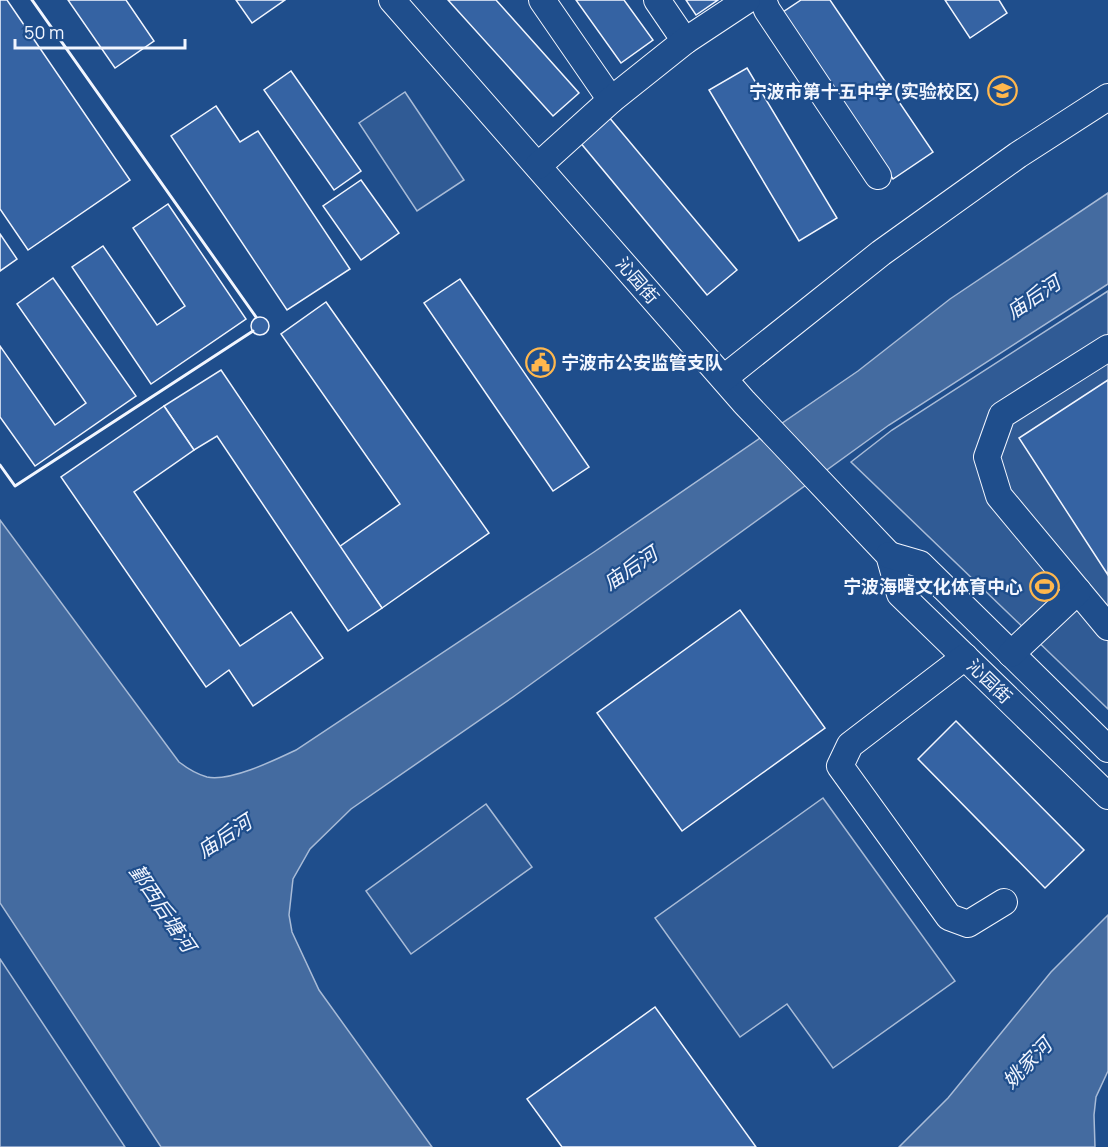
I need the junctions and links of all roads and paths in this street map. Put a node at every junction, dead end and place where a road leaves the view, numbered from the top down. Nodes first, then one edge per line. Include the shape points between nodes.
1 (392, 0) edge
2 (542, 0) edge
3 (657, 0) edge
4 (747, 0) edge
5 (763, 0) edge
6 (686, 41) junction
7 (1108, 97) edge
8 (611, 100) junction
9 (538, 166) junction
10 (878, 176) dead end
11 (1108, 348) edge
12 (724, 378) junction
13 (890, 555) junction
14 (1078, 591) junction
15 (1108, 627) edge
16 (1011, 654) junction
17 (965, 657) junction
18 (1108, 749) edge
19 (1108, 796) edge
20 (1004, 902) dead end

1 - 9 street, 沁园街
2 - 8 street
3 - 6 street
4 - 6 street
5 - 10 street
6 - 8 street
7 - 12 street via 1018,155 881,253
8 - 9 street
9 - 12 street, 沁园街
11 - 14 street via 1002,415 987,457 999,496
12 - 13 street, 沁园街
13 - 16 street, 沁园街 via 920,564
13 - 17 street, 沁园街 via 900,594
14 - 15 street
14 - 16 street
16 - 18 street, 沁园街
17 - 19 street, 沁园街
17 - 20 street via 850,745 840,765 949,917 968,924

